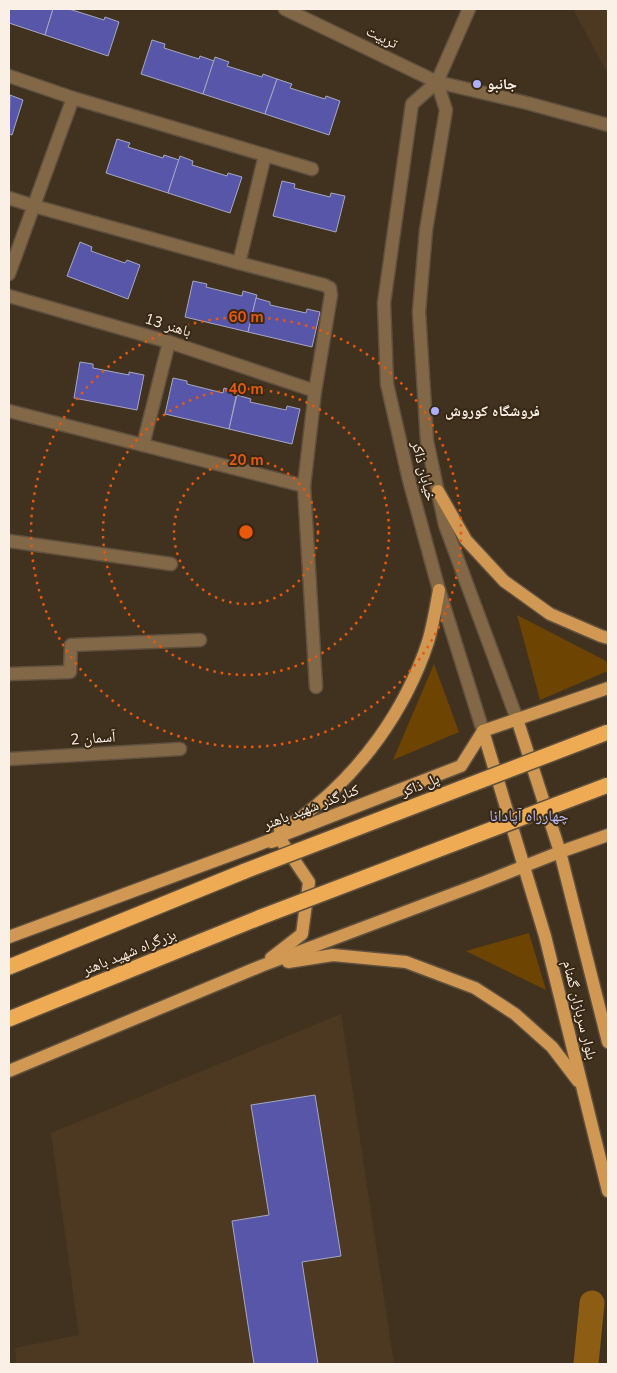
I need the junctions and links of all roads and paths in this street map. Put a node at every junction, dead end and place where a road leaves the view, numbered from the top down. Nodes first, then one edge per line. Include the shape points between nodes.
1 (285, 9) edge
2 (469, 9) edge
3 (9, 76) edge
4 (437, 82) junction
5 (73, 98) junction
6 (608, 124) edge
7 (265, 155) junction
8 (312, 168) dead end
9 (9, 198) edge
10 (34, 206) junction
11 (239, 263) junction
12 (9, 274) edge
13 (9, 296) edge
14 (169, 342) junction
15 (315, 391) junction
16 (9, 411) edge
17 (143, 444) junction
18 (304, 486) junction
19 (438, 491) junction
20 (9, 541) edge
21 (171, 564) dead end
22 (439, 590) junction
23 (608, 638) edge
24 (200, 640) dead end
25 (9, 674) edge
26 (316, 687) dead end
27 (608, 688) edge
28 (517, 719) junction
29 (483, 732) junction
30 (608, 732) edge
31 (180, 749) dead end
32 (9, 759) edge
33 (608, 785) edge
34 (608, 835) edge
35 (252, 847) junction
36 (560, 852) junction
37 (523, 867) junction
38 (9, 937) edge
39 (261, 966) junction
40 (9, 967) edge
41 (9, 1019) edge
42 (608, 1034) edge
43 (9, 1071) edge
44 (582, 1085) junction
45 (608, 1192) edge

1 - 4 street, تربیت
2 - 4 street, خیابان ذاکر
3 - 5 street
4 - 6 street, تربیت
4 - 19 street, خیابان ذاکر via 446,110 426,230 419,312 427,441
4 - 22 street, خیابان ذاکر via 412,104 384,303 387,384
5 - 7 street
5 - 10 street
7 - 8 street
7 - 11 street
9 - 10 street
10 - 11 street
10 - 12 street
11 - 15 street via 330,288
13 - 14 street, باهنر 13
14 - 15 street, باهنر 13
14 - 17 street
15 - 18 street
16 - 17 street
17 - 18 street
18 - 26 street
19 - 23 main road via 466,540 504,581 550,614
19 - 28 street, خیابان ذاکر via 445,525
20 - 21 street
22 - 29 street, خیابان ذاکر
22 - 35 main road via 428,641 410,688 385,731 347,777 310,810
24 - 25 street via 72,645 70,672
27 - 28 main road
28 - 29 main road
28 - 36 main road, خیابان ذاکر
29 - 35 main road, کنارگذر شهید باهنر via 461,766
29 - 37 main road, خیابان ذاکر
30 - 40 highway, پل ذاکر, bridge via 245,871
31 - 32 street, آسمان 2
33 - 41 highway, بزرگراه شهید باهنر, bridge via 261,917
34 - 36 main road
35 - 38 main road, کنارگذر شهید باهنر
35 - 39 main road via 280,840 309,882 302,934
36 - 37 main road
36 - 42 main road, بلوار سربازان گمنام
37 - 39 main road
37 - 44 main road, بلوار سربازان گمنام via 545,936
39 - 43 main road
39 - 44 main road via 333,955 406,962 475,988 515,1014 552,1047
44 - 45 main road, بلوار سربازان گمنام

